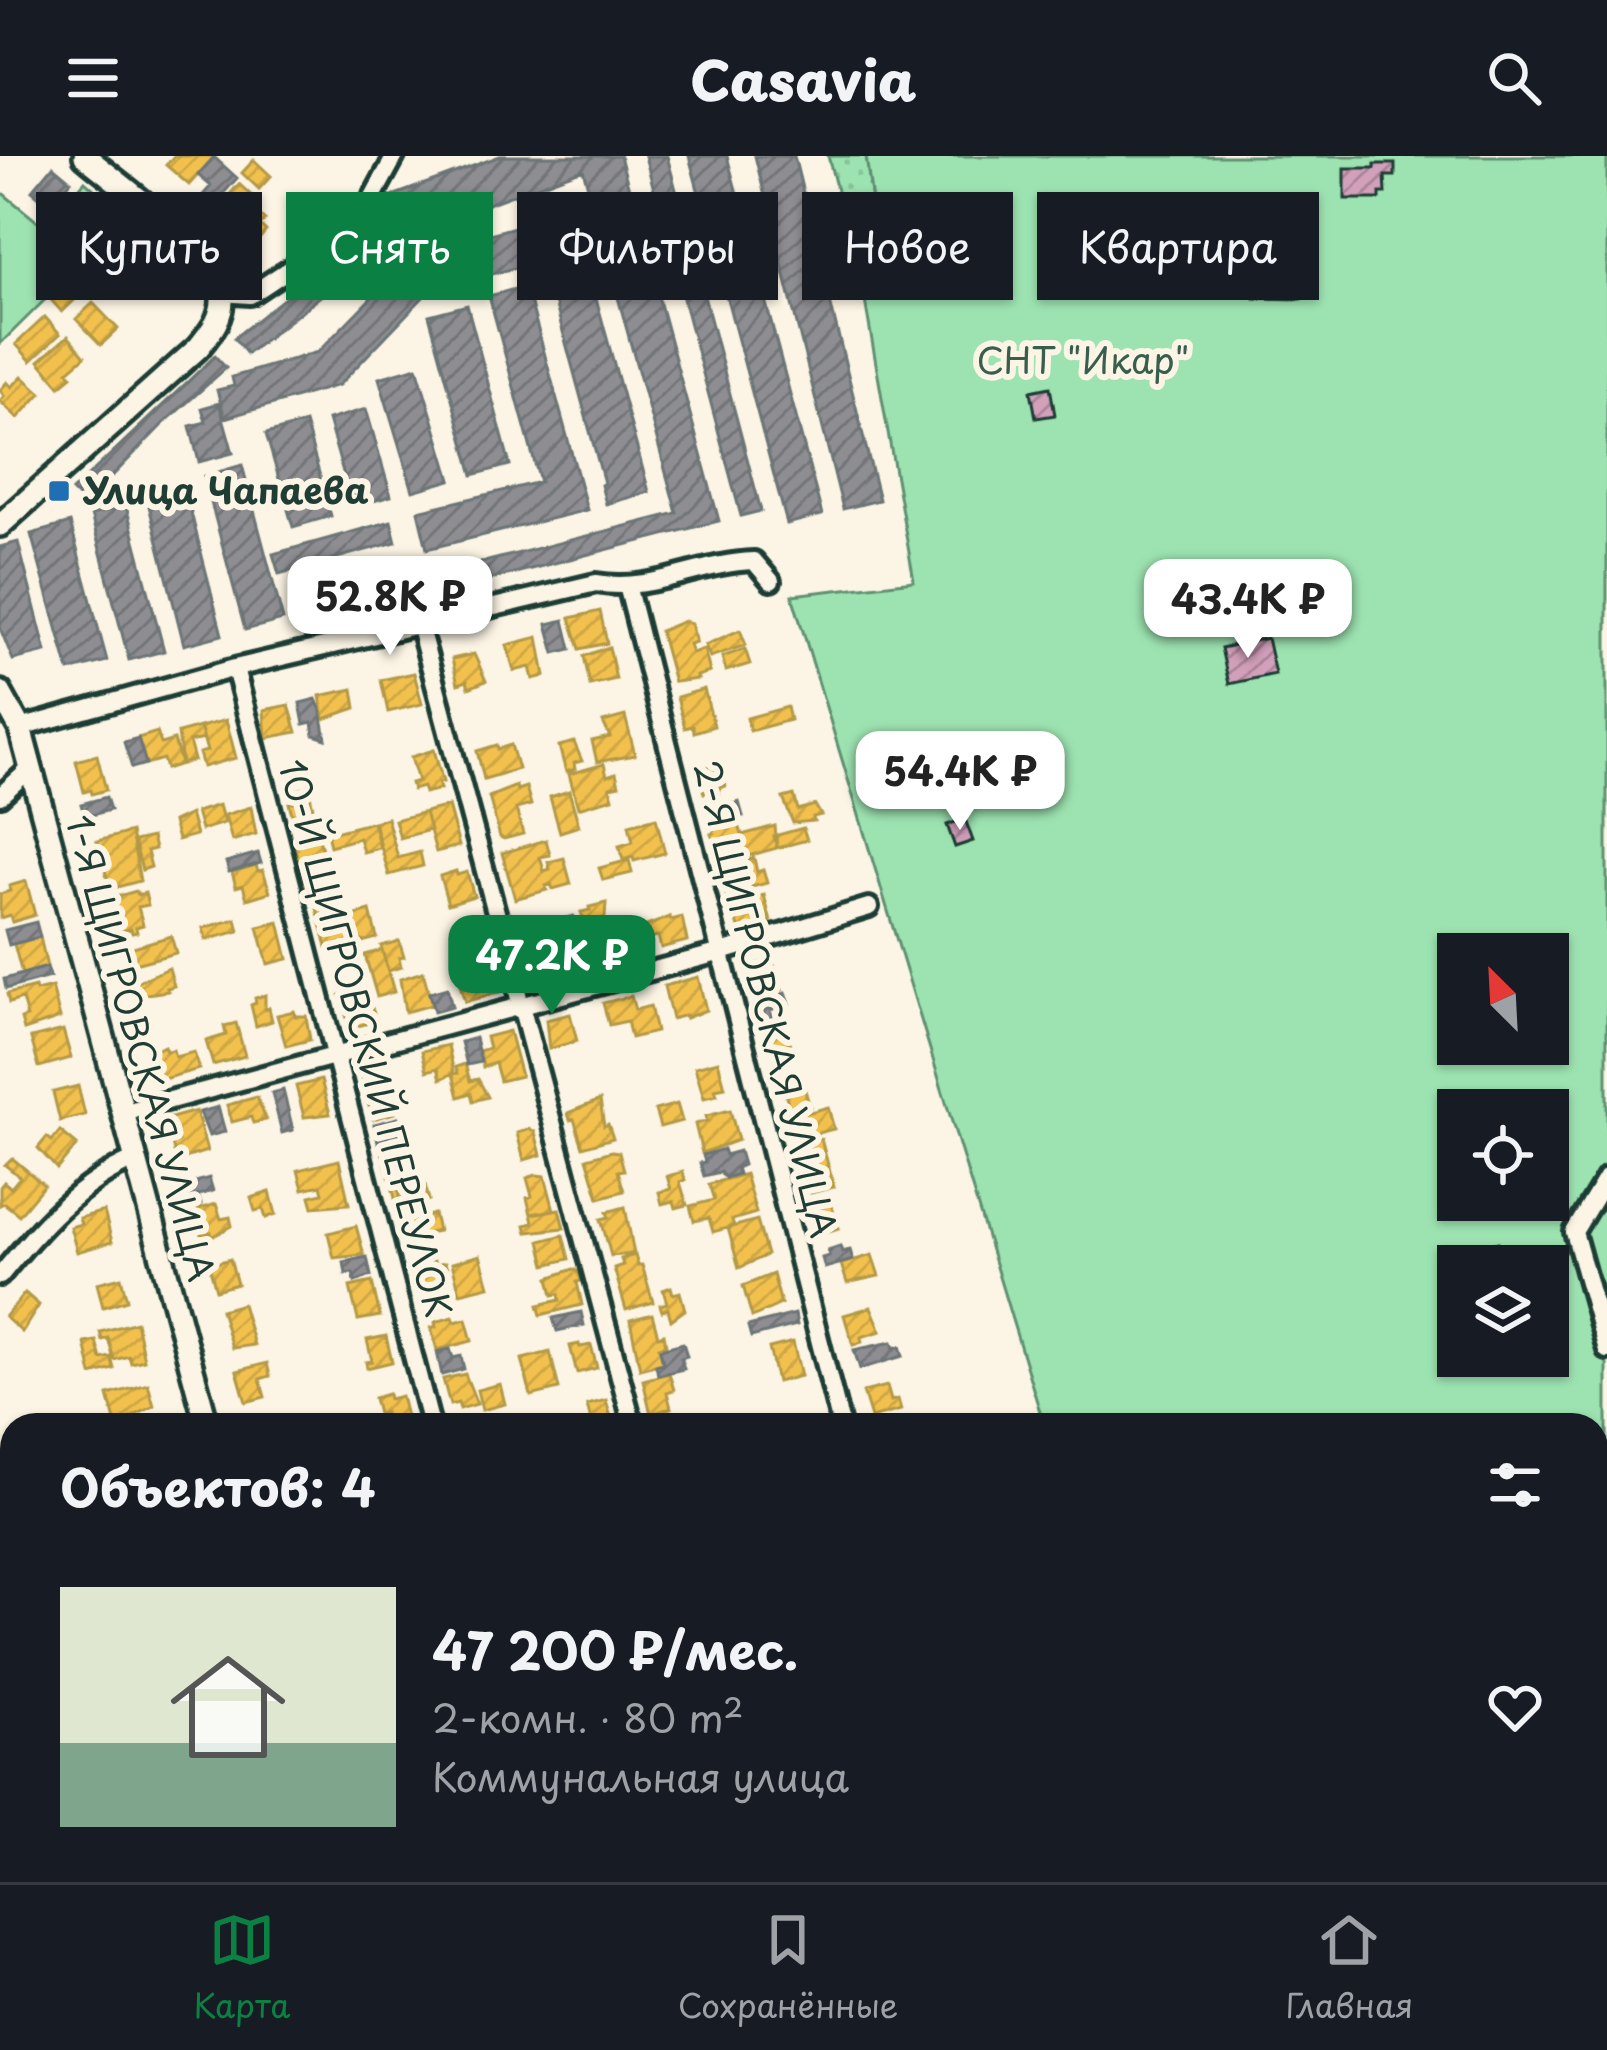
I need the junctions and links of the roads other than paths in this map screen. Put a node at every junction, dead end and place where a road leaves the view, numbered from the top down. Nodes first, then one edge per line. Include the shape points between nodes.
1 (85, 156) edge
2 (395, 156) edge
3 (127, 192) edge
4 (262, 287) edge
5 (221, 300) edge
6 (0, 525) edge
7 (771, 580) dead end
8 (628, 589) junction
9 (419, 624) junction
10 (236, 668) junction
11 (0, 692) edge
12 (20, 728) junction
13 (31, 768) junction
14 (0, 796) edge
15 (869, 907) dead end
16 (718, 952) junction
17 (522, 1006) junction
18 (336, 1055) junction
19 (122, 1113) junction
20 (134, 1160) junction
21 (1607, 1177) edge
22 (0, 1276) edge
23 (1607, 1350) edge
24 (204, 1413) edge
25 (428, 1413) edge
26 (630, 1413) edge
27 (838, 1413) edge

1 - 3 street
2 - 4 street via 369,204
5 - 6 street via 198,348
7 - 8 street via 754,561 726,562
8 - 9 street via 596,583
8 - 16 street, 2-Я ЩИГРОВСКАЯ УЛИЦА
9 - 10 street
9 - 17 street
10 - 12 street
10 - 18 street, 10-Й ЩИГРОВСКИЙ ПЕРЕУЛОК
11 - 12 street, 1-Я ЩИГРОВСКАЯ УЛИЦА
12 - 13 street, 1-Я ЩИГРОВСКАЯ УЛИЦА
13 - 14 street
13 - 19 street, 1-Я ЩИГРОВСКАЯ УЛИЦА
15 - 16 street
16 - 17 street
16 - 27 street, 2-Я ЩИГРОВСКАЯ УЛИЦА
17 - 18 street
17 - 26 street
18 - 19 street
18 - 25 street, 10-Й ЩИГРОВСКИЙ ПЕРЕУЛОК
19 - 20 street, 1-Я ЩИГРОВСКАЯ УЛИЦА
20 - 22 street via 63,1206
20 - 24 street, 1-Я ЩИГРОВСКАЯ УЛИЦА
21 - 23 street via 1574,1232

